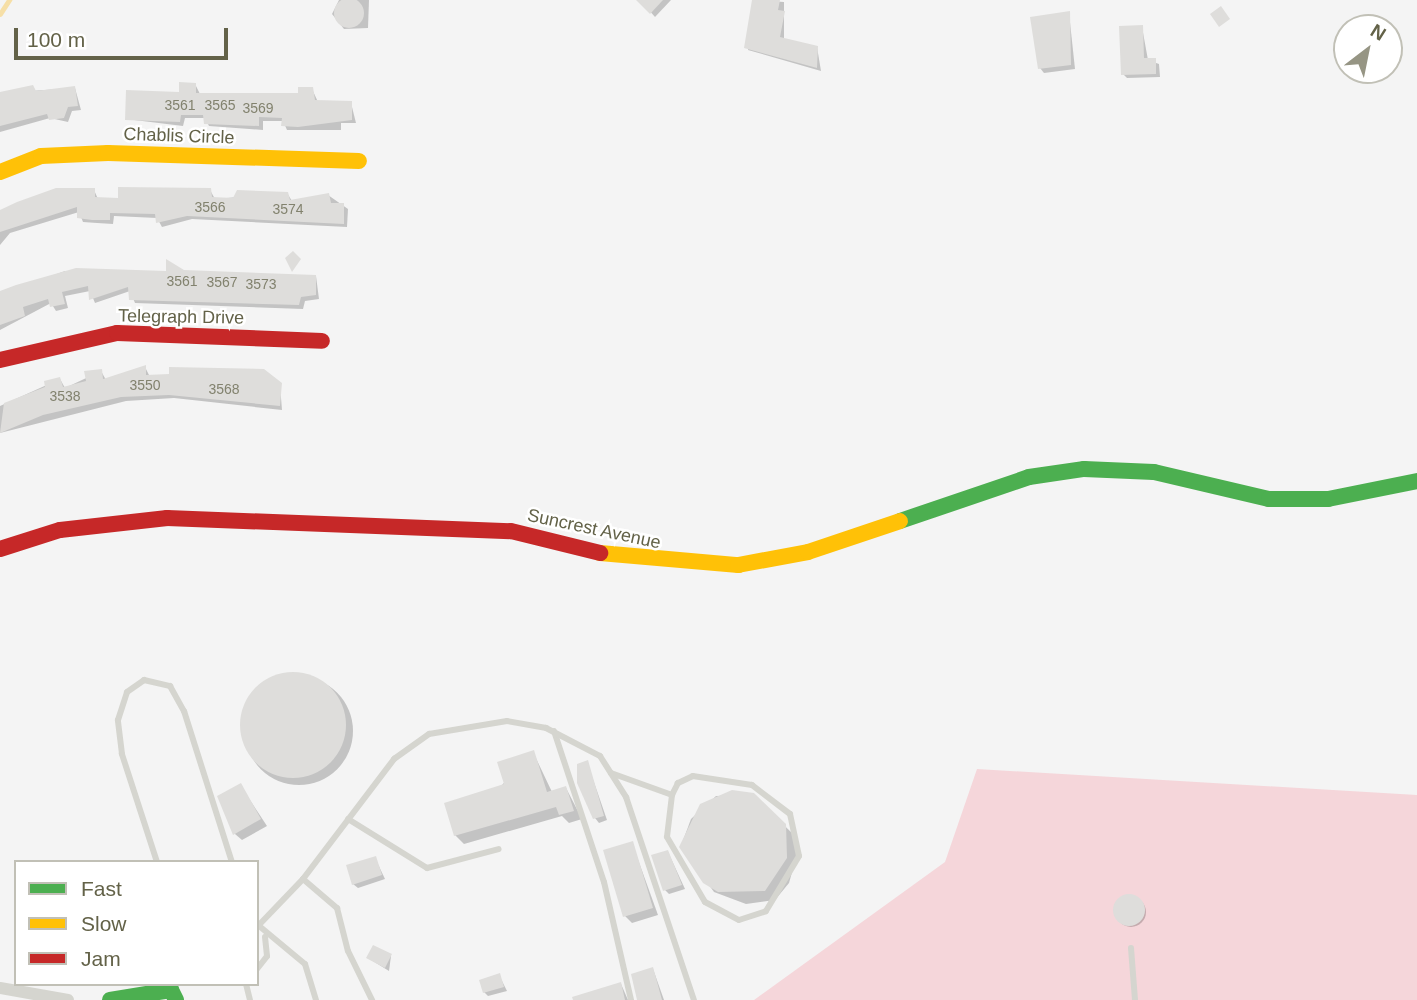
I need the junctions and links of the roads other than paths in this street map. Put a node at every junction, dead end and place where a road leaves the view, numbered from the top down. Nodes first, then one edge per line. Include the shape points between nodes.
1 (359, 161) dead end
2 (0, 172) edge
3 (322, 341) dead end
4 (0, 360) edge
5 (1417, 481) edge
6 (0, 549) edge
7 (554, 731) junction
8 (611, 773) junction
9 (672, 795) junction
10 (348, 819) junction
11 (499, 849) dead end
12 (156, 860) edge
13 (231, 860) edge
14 (303, 879) junction
15 (259, 925) edge
16 (259, 928) edge
17 (265, 937) junction
18 (1131, 948) dead end
19 (259, 967) edge
20 (0, 989) edge
21 (174, 991) edge
22 (68, 1000) edge
23 (110, 1000) edge
24 (316, 1000) edge
25 (373, 1000) edge
26 (631, 1000) edge
27 (694, 1000) edge
28 (1135, 1000) edge

1 - 2 street, Chablis Circle via 108,153 41,156
3 - 4 street, Telegraph Drive via 117,333
5 - 6 street, Suncrest Avenue via 1328,499 1269,499 1154,472 1084,469 1029,477 808,552 738,565 625,559 511,531 167,518 60,530
7 - 8 lane via 600,756
7 - 10 lane via 507,721 429,734 394,759
7 - 26 lane via 604,882
8 - 9 lane
8 - 27 lane via 626,797
9 - 9 lane via 667,837 705,902 719,914 755,920 778,897 799,856 790,814 752,785 693,776 678,783
10 - 11 lane via 427,868
10 - 14 lane
12 - 13 lane via 122,754 118,720 127,692 144,680 170,687 184,711
14 - 15 lane
14 - 25 lane via 337,908 348,951
16 - 17 lane
17 - 19 lane via 267,956
17 - 24 lane via 305,964
18 - 28 lane
20 - 22 street
21 - 23 street

